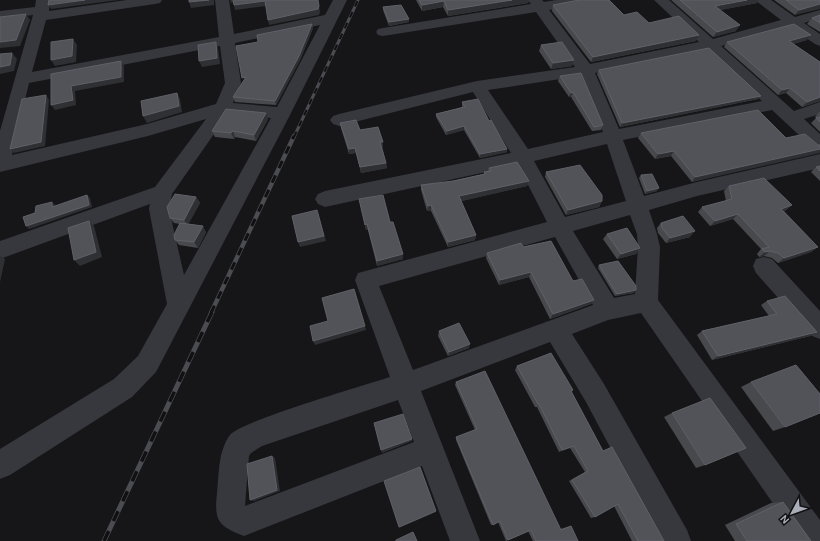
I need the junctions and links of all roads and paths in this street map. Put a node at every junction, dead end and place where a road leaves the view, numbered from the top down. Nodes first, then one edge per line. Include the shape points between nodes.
1 (155, 0) edge
2 (222, 0) edge
3 (340, 0) edge
4 (578, 0) edge
5 (661, 0) edge
6 (762, 0) edge
7 (538, 3) edge
8 (42, 9) edge
9 (0, 14) edge
10 (820, 14) edge
11 (332, 18) junction
12 (793, 21) junction
13 (383, 32) dead end
14 (228, 40) junction
15 (820, 40) edge
16 (709, 45) junction
17 (586, 70) junction
18 (24, 79) junction
19 (478, 86) junction
20 (774, 104) junction
21 (223, 108) junction
22 (820, 108) edge
23 (282, 113) junction
24 (790, 118) junction
25 (339, 120) dead end
26 (613, 136) junction
27 (820, 144) edge
28 (523, 158) junction
29 (820, 160) edge
30 (0, 165) edge
31 (162, 192) junction
32 (325, 199) dead end
33 (638, 205) junction
34 (560, 226) junction
35 (0, 250) edge
36 (764, 266) dead end
37 (646, 302) junction
38 (179, 305) junction
39 (608, 310) junction
40 (820, 328) edge
41 (556, 329) junction
42 (405, 385) junction
43 (430, 449) junction
44 (0, 465) edge
45 (465, 541) edge
46 (676, 541) edge
47 (817, 541) edge

1 - 8 street
2 - 14 street
3 - 11 street
4 - 7 street
5 - 16 street
6 - 12 street
7 - 13 street
7 - 17 street
8 - 9 street
8 - 18 street via 23,52
10 - 12 street
11 - 14 street
11 - 23 street
12 - 15 street
12 - 16 street
14 - 18 street
14 - 21 street via 233,83
16 - 17 street
16 - 20 street
17 - 19 street
17 - 26 street
18 - 30 street
19 - 25 street
19 - 28 street
20 - 24 street
20 - 26 street
21 - 23 street
21 - 30 street via 148,130
21 - 31 street
22 - 24 street
23 - 38 street
24 - 27 street
26 - 28 street
26 - 33 street
28 - 32 street
28 - 34 street
29 - 33 street
31 - 35 street
31 - 38 street via 159,209
33 - 34 street
33 - 37 street via 649,247
34 - 39 street
34 - 42 street via 366,280
36 - 40 street
37 - 39 street
37 - 47 street
38 - 44 street via 147,364 123,388
39 - 41 street
41 - 42 street
41 - 46 street via 595,393
42 - 43 street
42 - 43 street via 254,435 242,443 235,453 230,511 236,518 244,521
43 - 45 street

